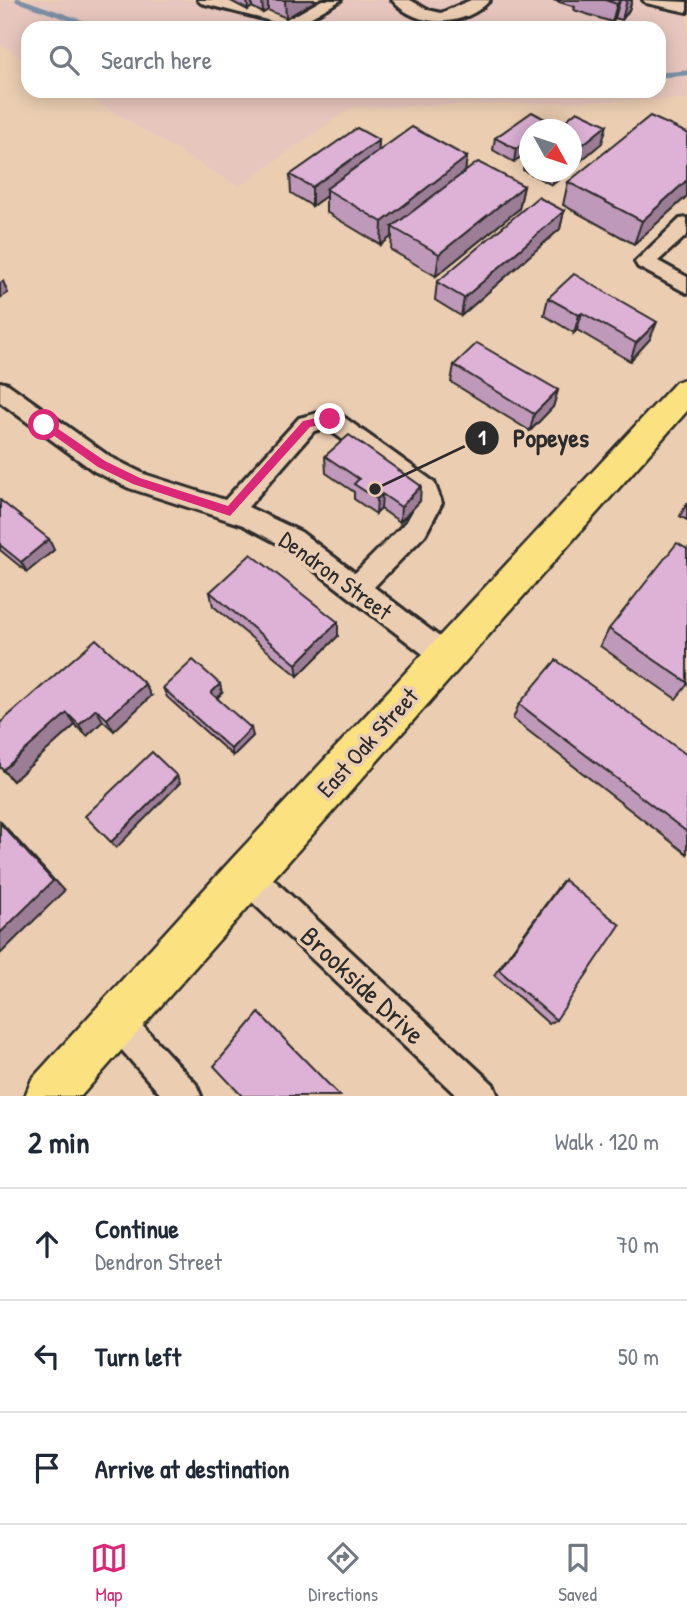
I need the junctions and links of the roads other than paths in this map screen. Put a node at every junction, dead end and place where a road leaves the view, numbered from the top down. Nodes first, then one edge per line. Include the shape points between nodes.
1 (206, 0) edge
2 (333, 0) edge
3 (400, 0) edge
4 (482, 0) edge
5 (651, 0) edge
6 (687, 8) edge
7 (290, 21) edge
8 (296, 21) edge
9 (687, 224) edge
10 (687, 286) edge
11 (0, 390) edge
12 (687, 390) edge
13 (230, 512) junction
14 (357, 587) junction
15 (445, 656) junction
16 (246, 875) junction
17 (116, 1020) junction
18 (49, 1096) edge
19 (184, 1096) edge
20 (481, 1096) edge

1 - 7 street
2 - 8 street
3 - 4 street via 432,18 447,19
5 - 6 street
9 - 10 street via 645,262
11 - 13 street, Dendron Street via 102,464 137,481
12 - 15 highway, East Oak Street
13 - 14 street, Dendron Street via 292,539
13 - 14 street via 307,424 330,419 426,489 430,503 416,528
14 - 15 street, Dendron Street
15 - 16 highway, East Oak Street
16 - 17 highway, East Oak Street
16 - 20 street, Brookside Drive
17 - 18 highway, East Oak Street
17 - 19 street

